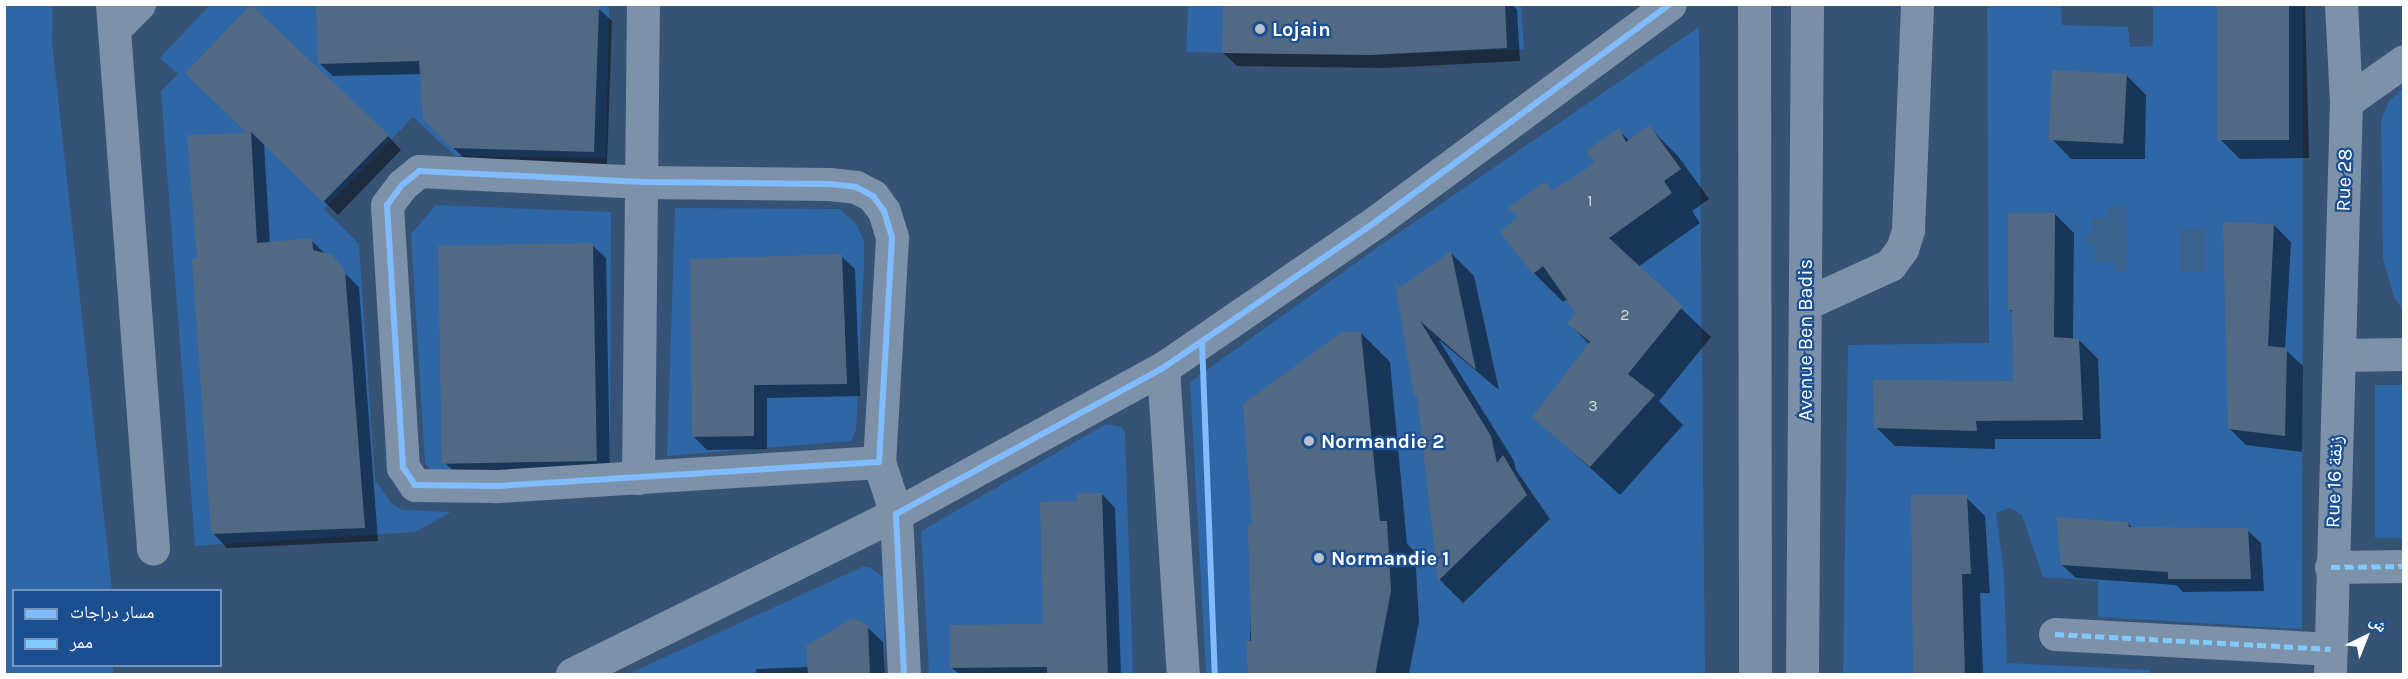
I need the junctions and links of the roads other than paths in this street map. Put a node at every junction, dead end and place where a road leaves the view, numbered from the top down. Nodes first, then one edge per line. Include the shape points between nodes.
1 (140, 4) edge
2 (643, 4) edge
3 (1670, 4) edge
4 (1754, 4) edge
5 (1807, 4) edge
6 (1917, 4) edge
7 (2341, 4) edge
8 (113, 16) edge
9 (2403, 61) edge
10 (2346, 102) junction
11 (643, 182) junction
12 (1805, 304) junction
13 (2403, 354) edge
14 (2338, 355) junction
15 (1163, 368) junction
16 (879, 462) junction
17 (638, 478) junction
18 (896, 514) junction
19 (153, 548) dead end
20 (2403, 566) edge
21 (2331, 567) junction
22 (2055, 634) dead end
23 (2330, 662) edge
24 (572, 675) edge
25 (904, 675) edge
26 (1182, 675) edge
27 (1755, 675) edge
28 (1803, 675) edge

1 - 8 street
2 - 11 street
3 - 15 street via 1374,223
4 - 27 main road
5 - 12 main road, Avenue Ben Badis
6 - 12 street via 1908,230 1902,249 1890,265
7 - 10 street, Rue 28
8 - 19 street
9 - 10 street
10 - 14 street, Rue 28
11 - 16 street via 829,184 856,187 873,196 884,211 892,238
11 - 17 street
11 - 17 street via 419,171 387,205 403,466 414,485 495,486
12 - 28 main road, Avenue Ben Badis
13 - 14 street
14 - 21 street, Rue 16 زنقة
15 - 18 street
15 - 26 street
16 - 17 street
16 - 18 street
18 - 24 street
18 - 25 street
20 - 21 street
21 - 23 street, Rue 16 زنقة
22 - 23 street

